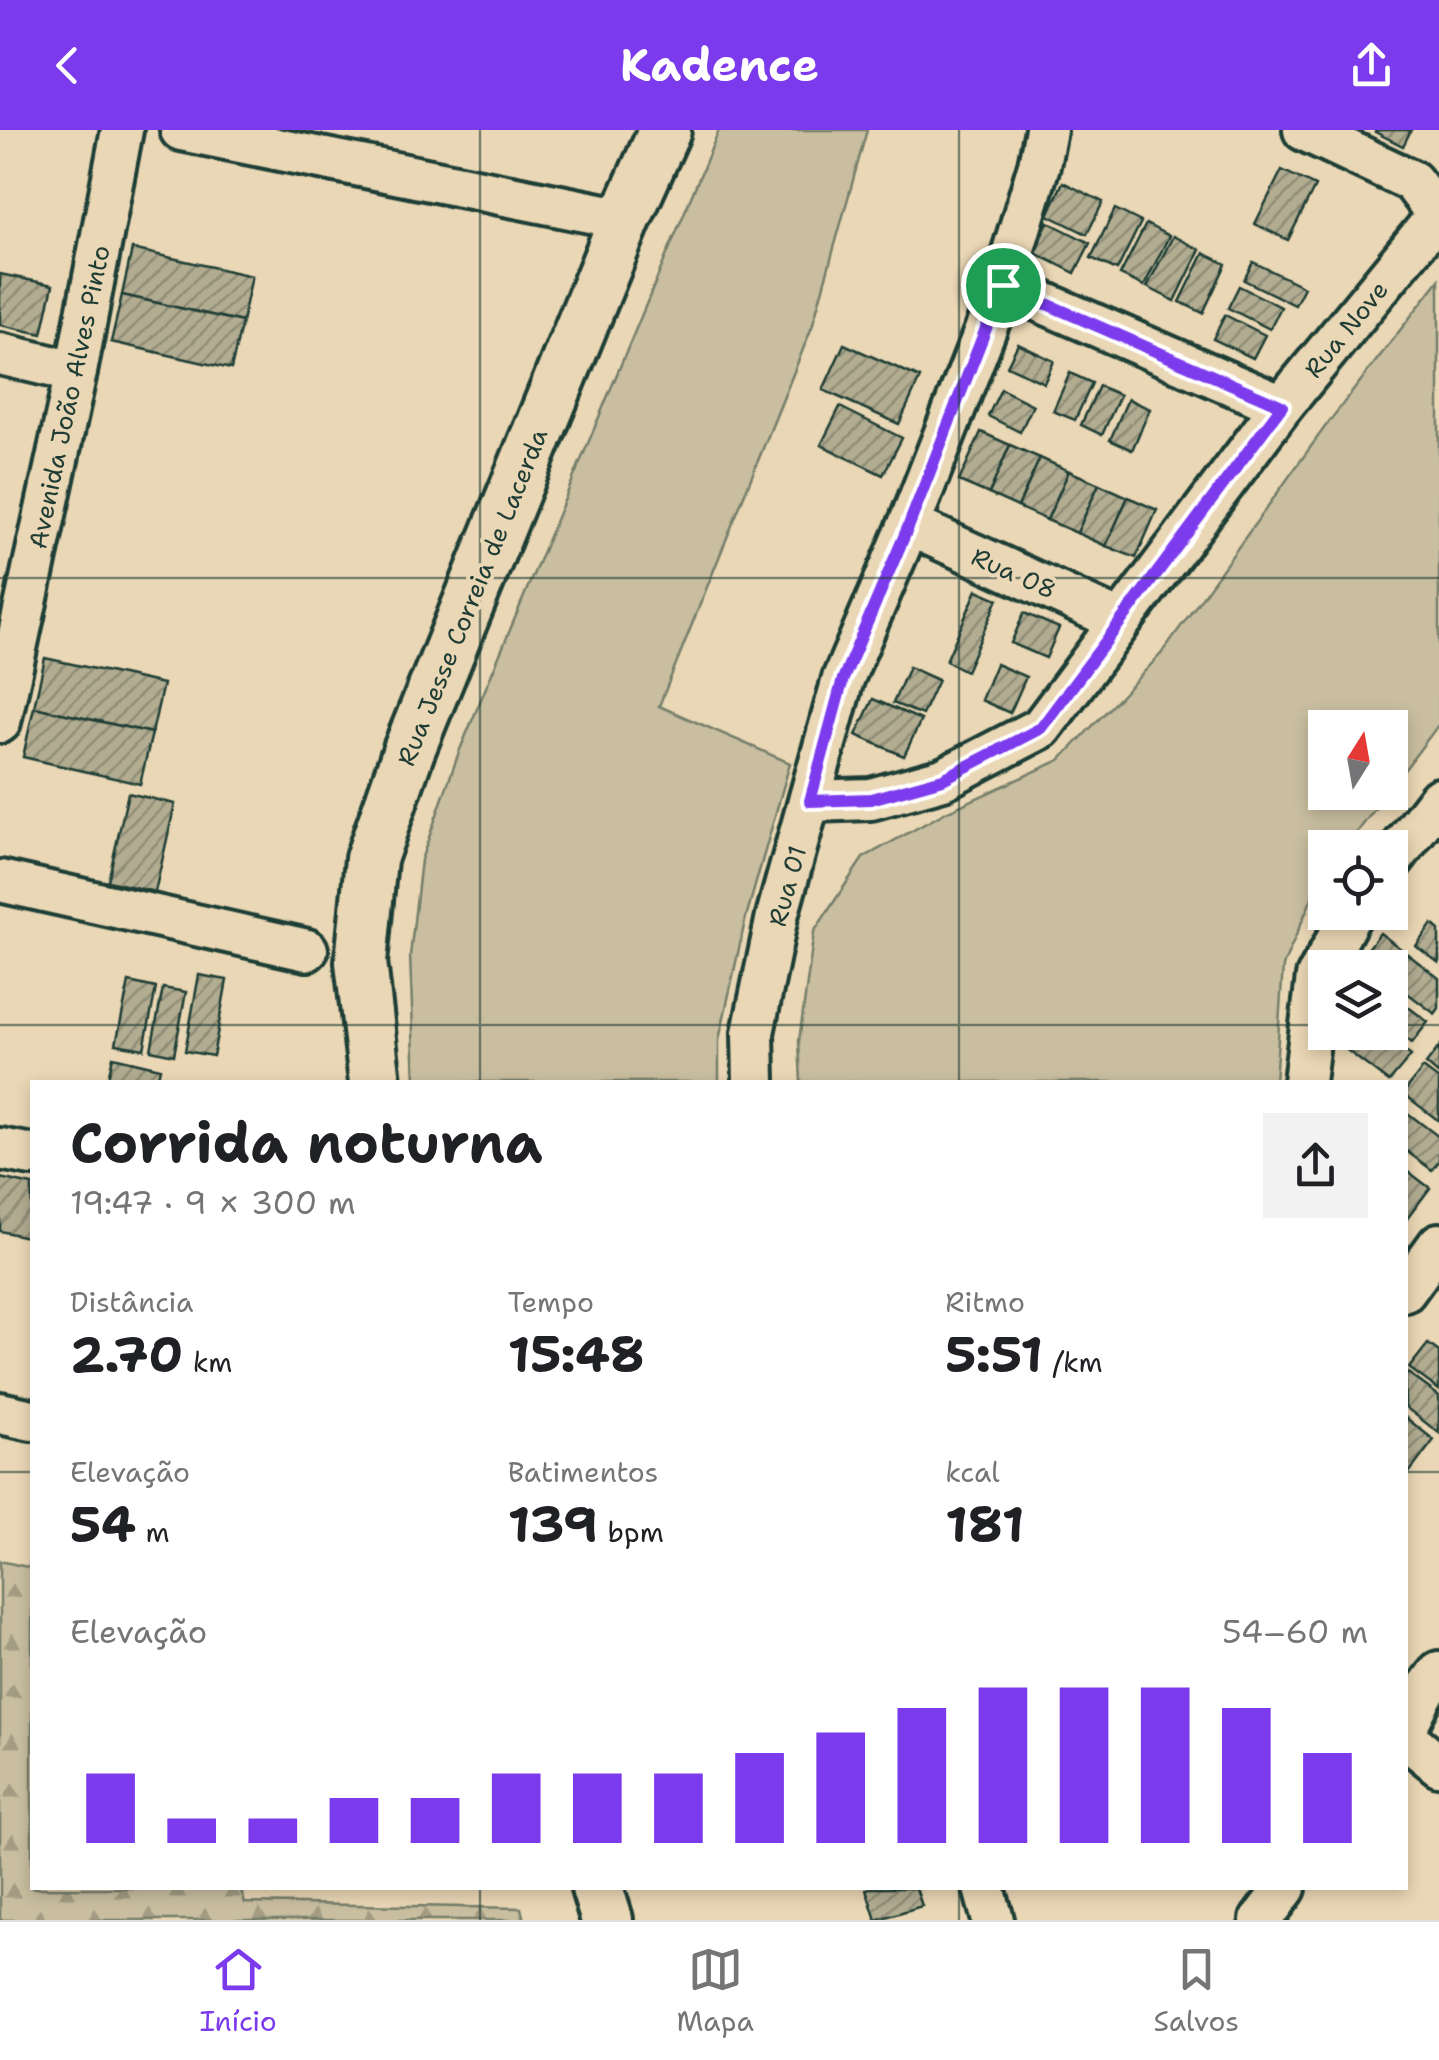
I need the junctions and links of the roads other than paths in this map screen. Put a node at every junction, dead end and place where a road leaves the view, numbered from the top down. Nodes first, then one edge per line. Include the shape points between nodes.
1 (122, 130) edge
2 (181, 130) edge
3 (664, 130) edge
4 (1046, 130) edge
5 (1304, 130) edge
6 (1438, 214) edge
7 (624, 219) junction
8 (1003, 285) junction
9 (0, 354) edge
10 (76, 372) junction
11 (1282, 406) junction
12 (909, 525) junction
13 (1120, 620) junction
14 (11, 623) edge
15 (0, 722) edge
16 (1439, 799) edge
17 (810, 801) junction
18 (1408, 839) edge
19 (0, 881) edge
20 (1342, 930) edge
21 (307, 950) dead end
22 (374, 1080) edge
23 (754, 1080) edge
24 (1304, 1080) edge
25 (0, 1148) edge
26 (30, 1155) edge
27 (1439, 1244) edge
28 (1408, 1287) edge
29 (0, 1413) edge
30 (30, 1420) edge
31 (1408, 1740) edge
32 (1439, 1765) edge
33 (597, 1890) edge
34 (985, 1890) edge
35 (1284, 1890) edge
36 (607, 1920) edge
37 (993, 1920) edge
38 (1260, 1920) edge

1 - 10 street, Avenida João Alves Pinto
2 - 7 street
3 - 7 main road, Rua Jesse Correia de Lacerda
4 - 8 street, Rua 01
5 - 6 street via 1412,180
6 - 11 street, Rua Nove
7 - 22 main road, Rua Jesse Correia de Lacerda via 409,750 372,859 362,962
8 - 11 street
8 - 12 street, Rua 01
9 - 10 street
10 - 14 street, Avenida João Alves Pinto
11 - 13 street, Rua Nove
12 - 13 street, Rua 08
12 - 17 street, Rua 01 via 843,679
13 - 17 street, Rua Nove via 1041,728 943,779 871,799
14 - 15 street, Avenida João Alves Pinto
16 - 18 street
17 - 23 street, Rua 01 via 753,1033
19 - 21 street
20 - 24 street via 1317,977
25 - 26 street
27 - 28 street
29 - 30 street
31 - 32 street
33 - 36 main road
34 - 37 street
35 - 38 street

